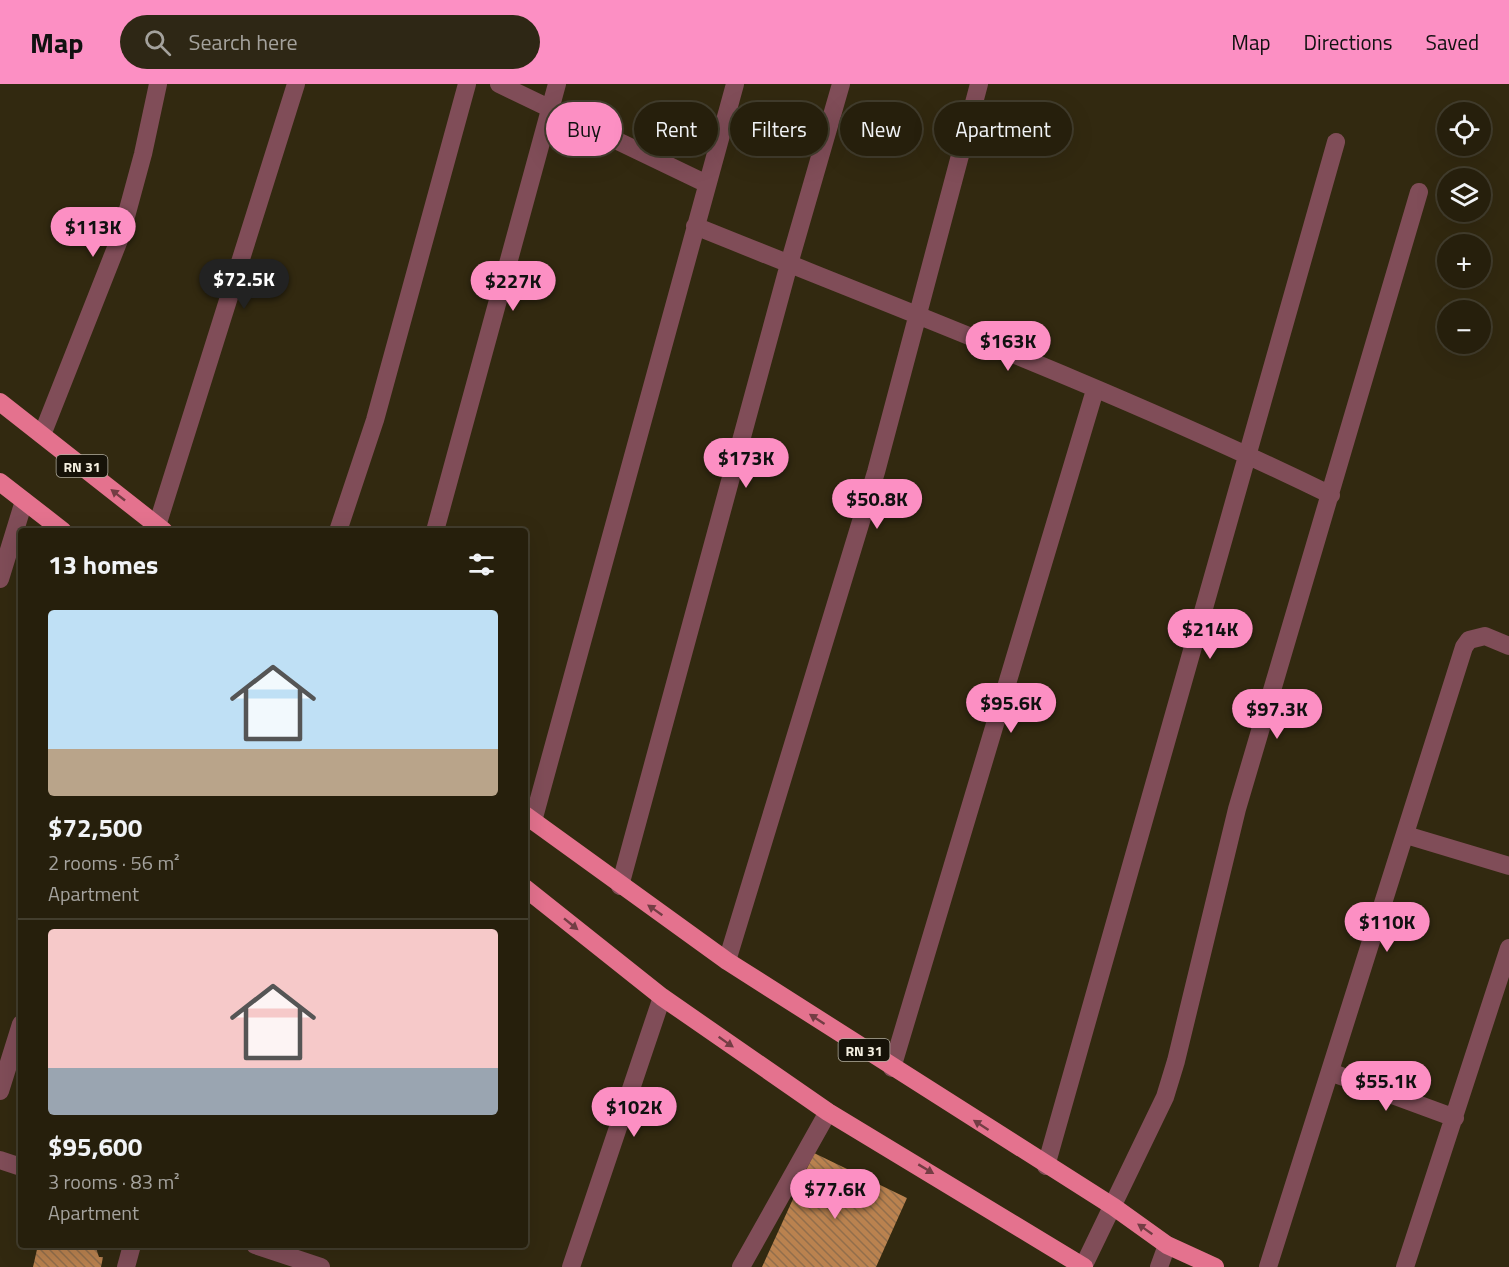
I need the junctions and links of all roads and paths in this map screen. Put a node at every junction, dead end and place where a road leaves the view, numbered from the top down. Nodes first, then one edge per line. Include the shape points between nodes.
1 (158, 84) edge
2 (296, 84) edge
3 (467, 84) edge
4 (499, 84) edge
5 (557, 84) edge
6 (735, 84) edge
7 (841, 84) edge
8 (979, 84) edge
9 (552, 102) edge
10 (546, 107) edge
11 (546, 124) edge
12 (1336, 142) dead end
13 (622, 143) edge
14 (707, 184) junction
15 (1419, 192) dead end
16 (695, 226) junction
17 (789, 264) junction
18 (918, 315) junction
19 (1095, 390) junction
20 (0, 402) edge
21 (42, 435) junction
22 (1249, 455) junction
23 (0, 482) edge
24 (1331, 495) junction
25 (24, 501) junction
26 (59, 528) edge
27 (159, 528) edge
28 (160, 528) edge
29 (339, 528) edge
30 (436, 528) edge
31 (0, 579) edge
32 (1509, 646) edge
33 (529, 818) edge
34 (1406, 835) junction
35 (1509, 866) edge
36 (620, 886) junction
37 (528, 890) edge
38 (1509, 948) edge
39 (727, 961) junction
40 (662, 998) junction
41 (18, 1033) edge
42 (892, 1068) junction
43 (1330, 1072) junction
44 (0, 1091) edge
45 (828, 1112) junction
46 (1455, 1119) junction
47 (0, 1160) edge
48 (18, 1166) edge
49 (1046, 1166) junction
50 (1114, 1207) junction
51 (1167, 1245) junction
52 (131, 1248) edge
53 (264, 1248) edge
54 (126, 1267) edge
55 (318, 1267) edge
56 (571, 1267) edge
57 (741, 1267) edge
58 (1083, 1267) edge
59 (1159, 1267) edge
60 (1215, 1267) edge
61 (1268, 1267) edge
62 (1405, 1267) edge

1 - 21 street via 121,235
2 - 28 street
3 - 29 street via 375,420
4 - 10 street
5 - 9 street
6 - 14 street
7 - 17 street
8 - 18 street
11 - 30 street
12 - 22 street
13 - 14 street
14 - 16 street
15 - 24 street
16 - 17 street
16 - 33 street
17 - 18 street
17 - 36 street
18 - 19 street
18 - 39 street via 876,472
19 - 22 street
19 - 42 street
20 - 21 highway, RN 31
27 -> 21 highway, RN 31
22 - 24 street
22 - 49 street
23 - 25 highway
24 - 50 street via 1237,809 1176,1062 1165,1097
25 - 26 highway
25 - 31 street
32 - 34 street via 1485,636 1469,640 1464,647
33 - 36 highway, RN 31
34 - 35 street
34 - 43 street
39 -> 36 highway, RN 31
37 -> 40 highway
38 - 46 street
42 -> 39 highway, RN 31
40 -> 45 highway
40 - 56 street
41 - 44 street
49 -> 42 highway, RN 31
43 - 46 street
43 - 61 street
45 - 57 street
45 -> 58 highway
46 - 62 street
47 - 48 street
49 - 50 highway, RN 31
51 -> 50 highway, RN 31
50 - 58 street
51 - 59 street
51 - 60 highway, RN 31
52 - 54 street
53 - 55 street

